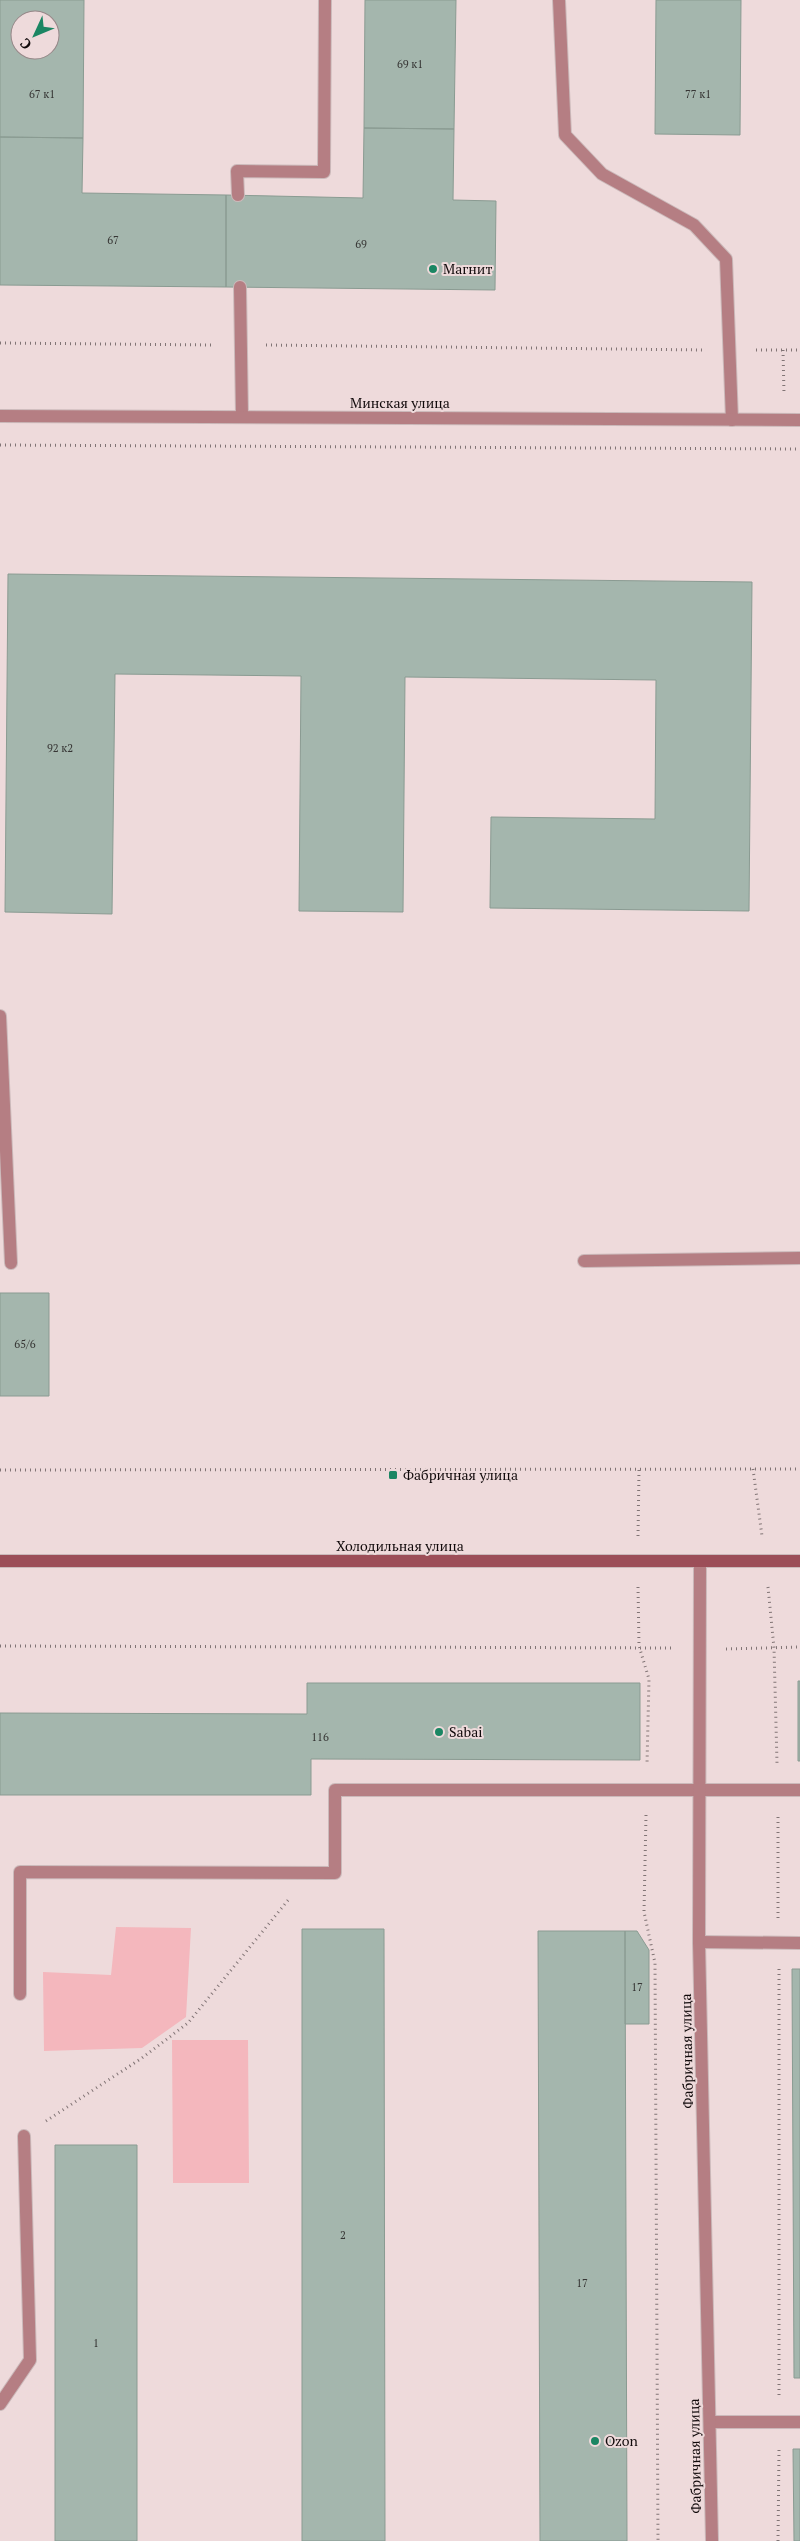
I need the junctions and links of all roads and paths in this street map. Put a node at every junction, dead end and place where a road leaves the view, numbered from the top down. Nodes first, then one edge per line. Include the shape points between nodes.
1 (325, 0) edge
2 (558, 0) edge
3 (238, 195) dead end
4 (240, 288) dead end
5 (0, 343) edge
6 (241, 345) junction
7 (730, 350) junction
8 (783, 350) junction
9 (800, 350) edge
10 (0, 416) edge
11 (242, 417) junction
12 (732, 420) junction
13 (785, 420) junction
14 (800, 420) edge
15 (0, 446) edge
16 (800, 449) edge
17 (0, 1016) edge
18 (800, 1258) edge
19 (584, 1260) dead end
20 (11, 1263) dead end
21 (639, 1469) junction
22 (753, 1469) junction
23 (800, 1469) edge
24 (0, 1470) edge
25 (0, 1561) edge
26 (637, 1561) junction
27 (700, 1561) junction
28 (766, 1561) junction
29 (800, 1561) edge
30 (0, 1646) edge
31 (639, 1646) junction
32 (800, 1647) edge
33 (774, 1648) junction
34 (699, 1649) junction
35 (778, 1790) junction
36 (800, 1790) edge
37 (647, 1791) junction
38 (700, 1791) junction
39 (310, 1873) junction
40 (699, 1942) junction
41 (779, 1942) junction
42 (800, 1943) edge
43 (20, 1994) dead end
44 (24, 2136) joint
45 (0, 2404) edge
46 (710, 2422) junction
47 (779, 2422) junction
48 (800, 2422) edge
49 (658, 2541) edge
50 (712, 2541) edge
51 (778, 2541) edge

1 - 3 street via 324,172 238,171
2 - 7 street via 565,135 602,174 694,225 726,259
4 - 6 street
5 - 6 path
6 - 7 path
6 - 11 street
7 - 8 path
7 - 12 street
8 - 9 path
8 - 13 path
10 - 11 street, Минская улица
11 - 12 street, Минская улица
12 - 13 street, Минская улица
13 - 14 street, Минская улица
15 - 16 path
17 - 20 street
18 - 19 street
21 - 22 path
21 - 24 path
21 - 26 path
22 - 23 path
22 - 28 path
25 - 26 street, Холодильная улица
26 - 27 street, Холодильная улица
26 - 31 path
27 - 28 street, Холодильная улица
27 - 34 street, Фабричная улица
28 - 29 street, Холодильная улица
28 - 33 path
30 - 31 path
31 - 34 path
31 - 37 path via 648,1679
32 - 33 path
33 - 34 path
33 - 35 path
34 - 38 street, Фабричная улица
35 - 36 street
35 - 38 street
35 - 41 path
37 - 38 street
37 - 39 street via 335,1790 335,1873
37 - 49 path via 644,1912 655,1963
38 - 40 street, Фабричная улица
39 - 43 street via 20,1872
39 - 44 path via 188,2023 142,2058
40 - 41 street
40 - 46 street, Фабричная улица
41 - 42 street
41 - 47 path
44 - 45 street via 30,2360
46 - 47 street
46 - 50 street, Фабричная улица
47 - 48 street
47 - 51 path

